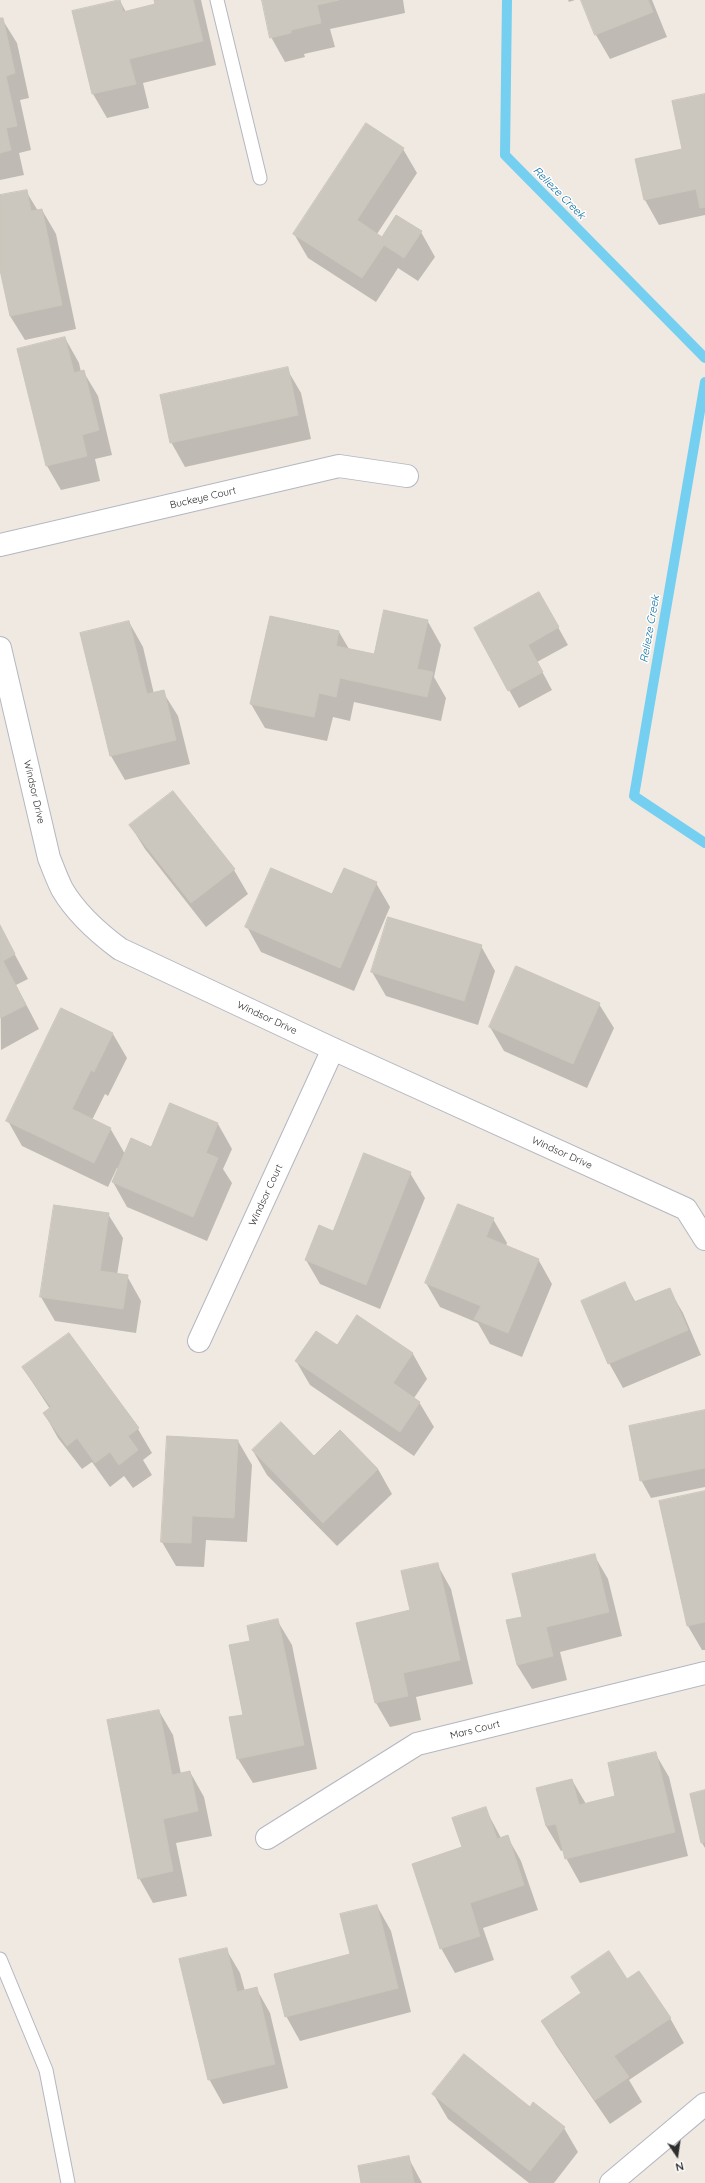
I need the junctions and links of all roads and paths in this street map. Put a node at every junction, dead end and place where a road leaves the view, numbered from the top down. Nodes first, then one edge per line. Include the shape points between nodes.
1 (217, 0) edge
2 (260, 178) dead end
3 (407, 476) dead end
4 (0, 545) edge
5 (0, 648) edge
6 (333, 1049) junction
7 (705, 1240) edge
8 (199, 1341) dead end
9 (705, 1673) edge
10 (267, 1838) dead end
11 (0, 1959) edge
12 (705, 2104) edge
13 (68, 2183) edge
14 (611, 2183) edge

1 - 2 lane
3 - 4 street, Buckeye Court via 339,466
5 - 6 street, Windsor Drive via 49,858 62,889 84,918 120,949
6 - 7 street, Windsor Drive via 686,1209
6 - 8 street, Windsor Court
9 - 10 street, Mars Court via 417,1744
11 - 13 lane via 46,2070
12 - 14 street

